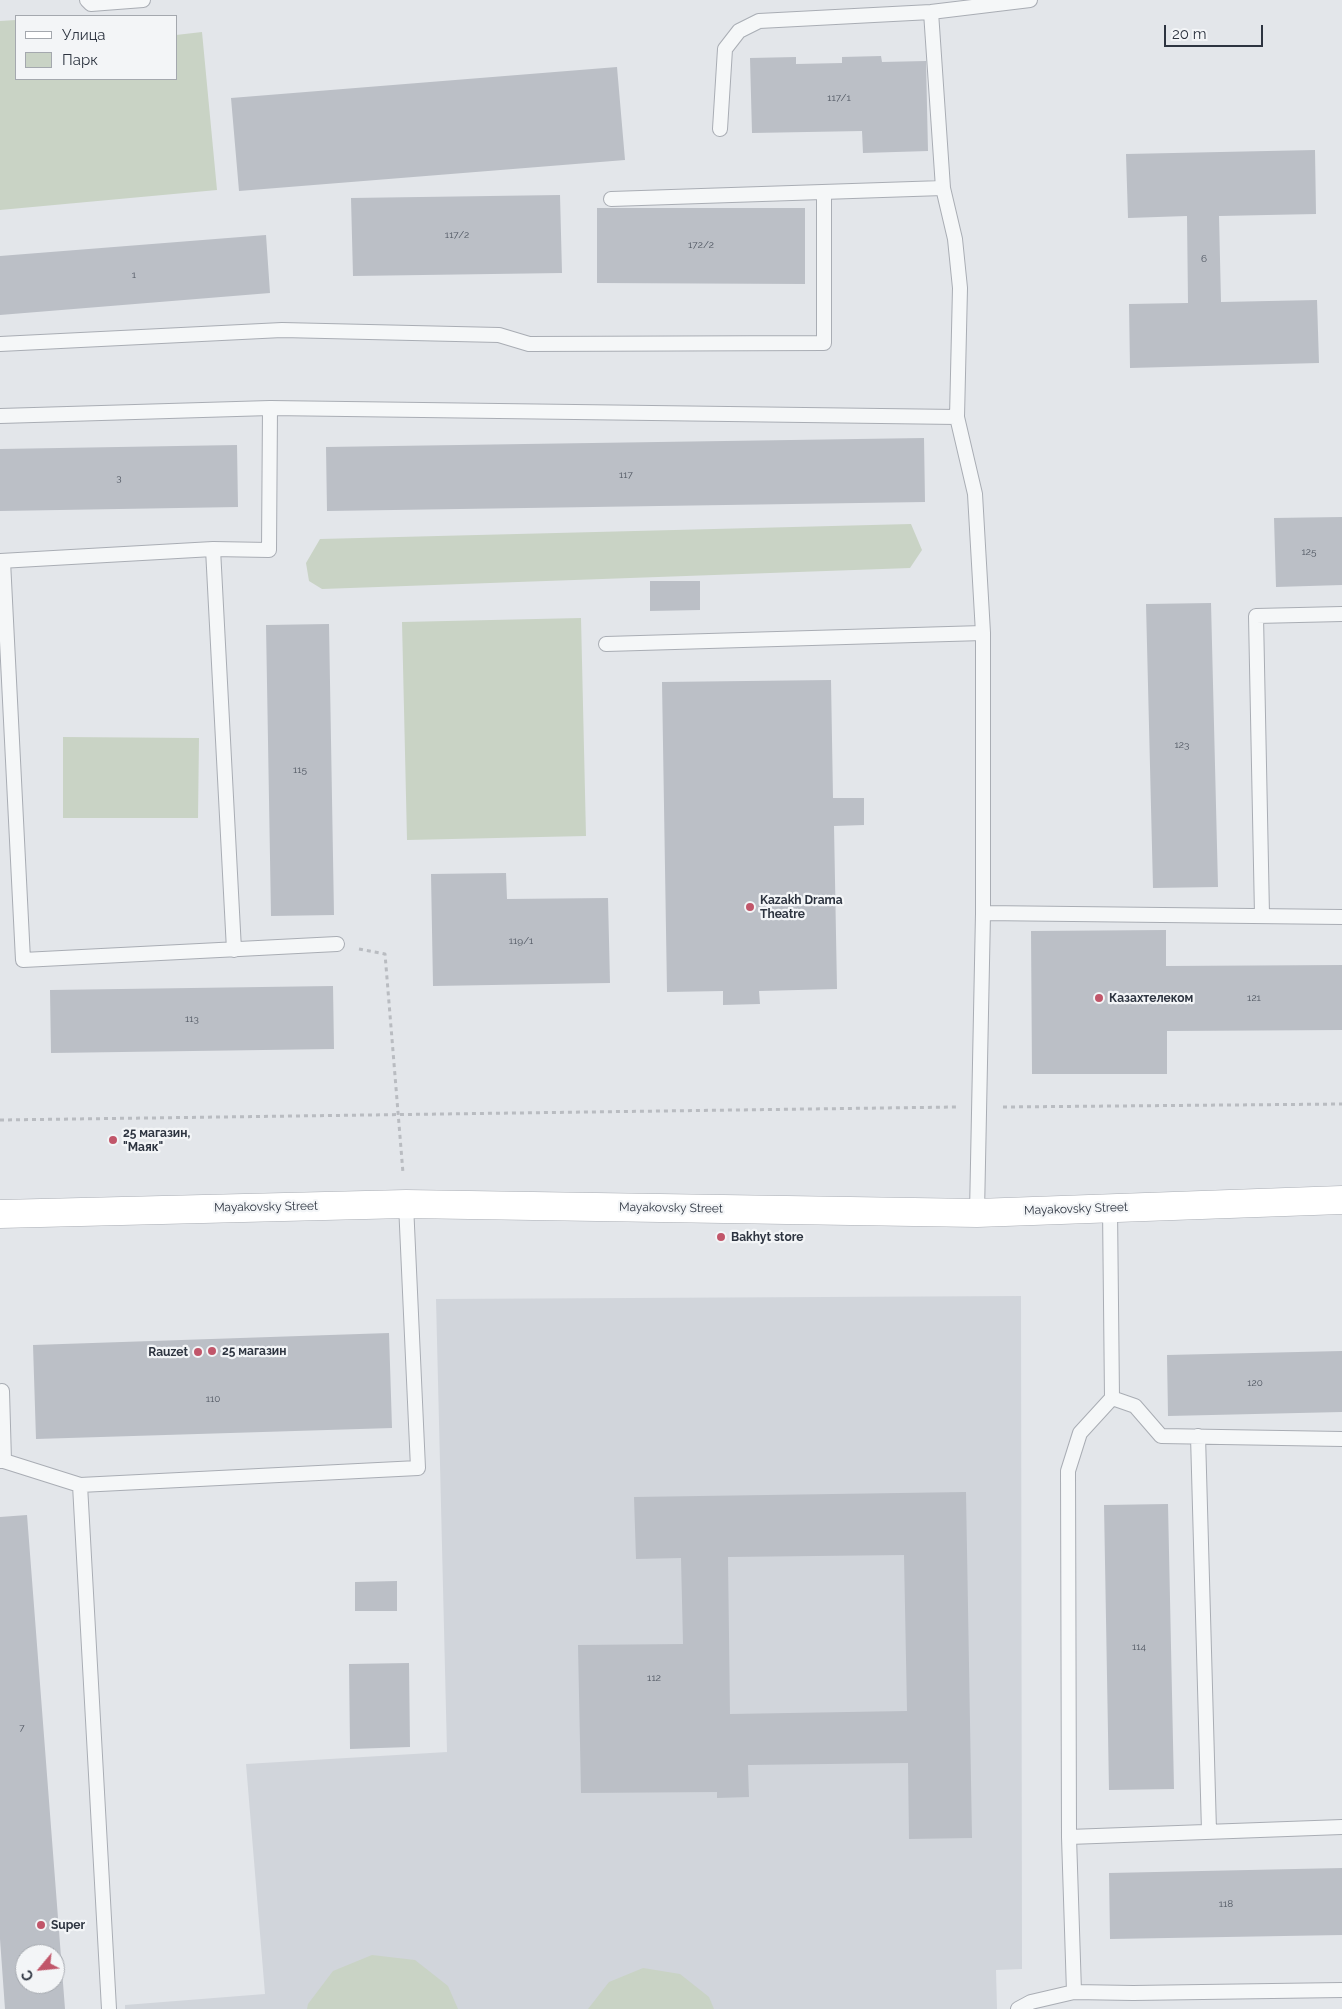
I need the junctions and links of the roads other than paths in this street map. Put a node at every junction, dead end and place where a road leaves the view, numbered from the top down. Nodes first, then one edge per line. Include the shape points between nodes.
1 (87, 0) edge
2 (143, 0) edge
3 (1030, 0) edge
4 (931, 12) junction
5 (720, 129) dead end
6 (943, 188) junction
7 (824, 193) junction
8 (611, 199) dead end
9 (0, 344) edge
10 (270, 408) junction
11 (0, 416) edge
12 (957, 417) junction
13 (213, 549) junction
14 (2, 561) edge
15 (1342, 614) edge
16 (984, 633) junction
17 (606, 644) dead end
18 (983, 914) junction
19 (1262, 915) junction
20 (1342, 916) edge
21 (337, 944) road end
22 (234, 950) junction
23 (1342, 1200) edge
24 (406, 1204) junction
25 (1110, 1208) junction
26 (977, 1213) junction
27 (0, 1214) edge
28 (2, 1391) dead end
29 (1112, 1398) junction
30 (1198, 1436) junction
31 (1342, 1438) edge
32 (2, 1461) edge
33 (80, 1485) junction
34 (1342, 1827) edge
35 (1208, 1831) junction
36 (1069, 1837) junction
37 (1342, 1990) edge
38 (1074, 1992) junction
39 (109, 2009) edge
40 (1018, 2009) edge

1 - 2 lane via 91,4
3 - 4 lane
4 - 5 lane via 759,21 739,31 726,49
4 - 6 lane
6 - 7 lane
6 - 12 lane via 955,238 960,288
7 - 8 lane
7 - 9 lane via 824,343 529,344 499,335 282,330
10 - 11 lane
10 - 12 lane
10 - 13 lane via 269,550
12 - 16 lane via 975,494
13 - 14 lane
13 - 22 lane
14 - 22 lane via 23,960
15 - 19 lane via 1256,616
16 - 17 lane
16 - 18 lane
18 - 19 lane
18 - 26 lane
19 - 20 lane
21 - 22 lane
23 - 25 street, Mayakovsky Street
24 - 26 street, Mayakovsky Street
24 - 27 street, Mayakovsky Street
24 - 33 lane via 418,1468
25 - 26 street, Mayakovsky Street
25 - 29 lane
28 - 32 lane
29 - 30 lane via 1135,1406 1161,1436
29 - 36 lane via 1080,1433 1068,1471
30 - 31 lane
30 - 35 lane
32 - 33 lane
33 - 39 lane
34 - 35 lane
35 - 36 lane
36 - 38 lane
37 - 38 lane
38 - 40 lane via 1032,2002

